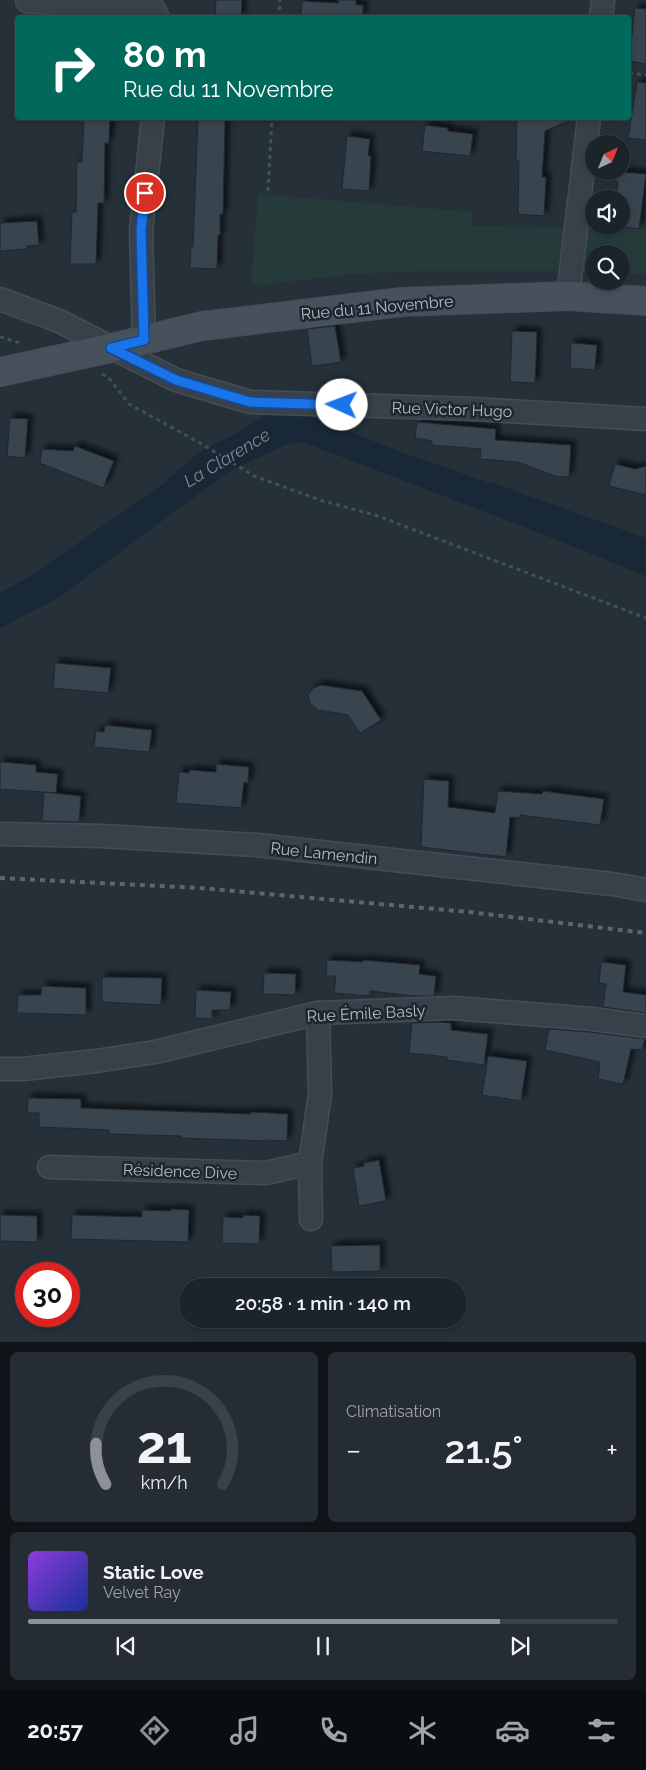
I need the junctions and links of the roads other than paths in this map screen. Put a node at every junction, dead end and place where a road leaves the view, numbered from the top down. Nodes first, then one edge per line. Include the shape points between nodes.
1 (603, 0) edge
2 (27, 1) edge
3 (156, 15) edge
4 (600, 15) edge
5 (153, 120) edge
6 (589, 120) edge
7 (568, 296) junction
8 (0, 300) edge
9 (646, 301) edge
10 (144, 340) junction
11 (111, 348) junction
12 (0, 372) edge
13 (646, 419) edge
14 (0, 834) edge
15 (646, 890) edge
16 (318, 1013) junction
17 (646, 1026) edge
18 (0, 1069) edge
19 (310, 1163) junction
20 (49, 1167) dead end
21 (311, 1219) dead end

1 - 4 street
2 - 3 street via 154,10
5 - 10 street via 141,230
6 - 7 street
7 - 9 main road, Rue du 11 Novembre
7 - 10 main road, Rue du 11 Novembre via 402,302 202,326
8 - 11 street, Rue Victor Hugo via 59,321
10 - 11 main road, Rue du 11 Novembre
11 - 12 main road
11 - 13 street, Rue Victor Hugo via 176,380 250,402 473,409
14 - 15 street, Rue Lamendin via 257,845
16 - 17 street, Rue Émile Basly via 455,1008
16 - 18 street, Rue Émile Basly via 155,1052 69,1064
16 - 19 street via 320,1094
19 - 20 street, Résidence Dive via 266,1173
19 - 21 street

